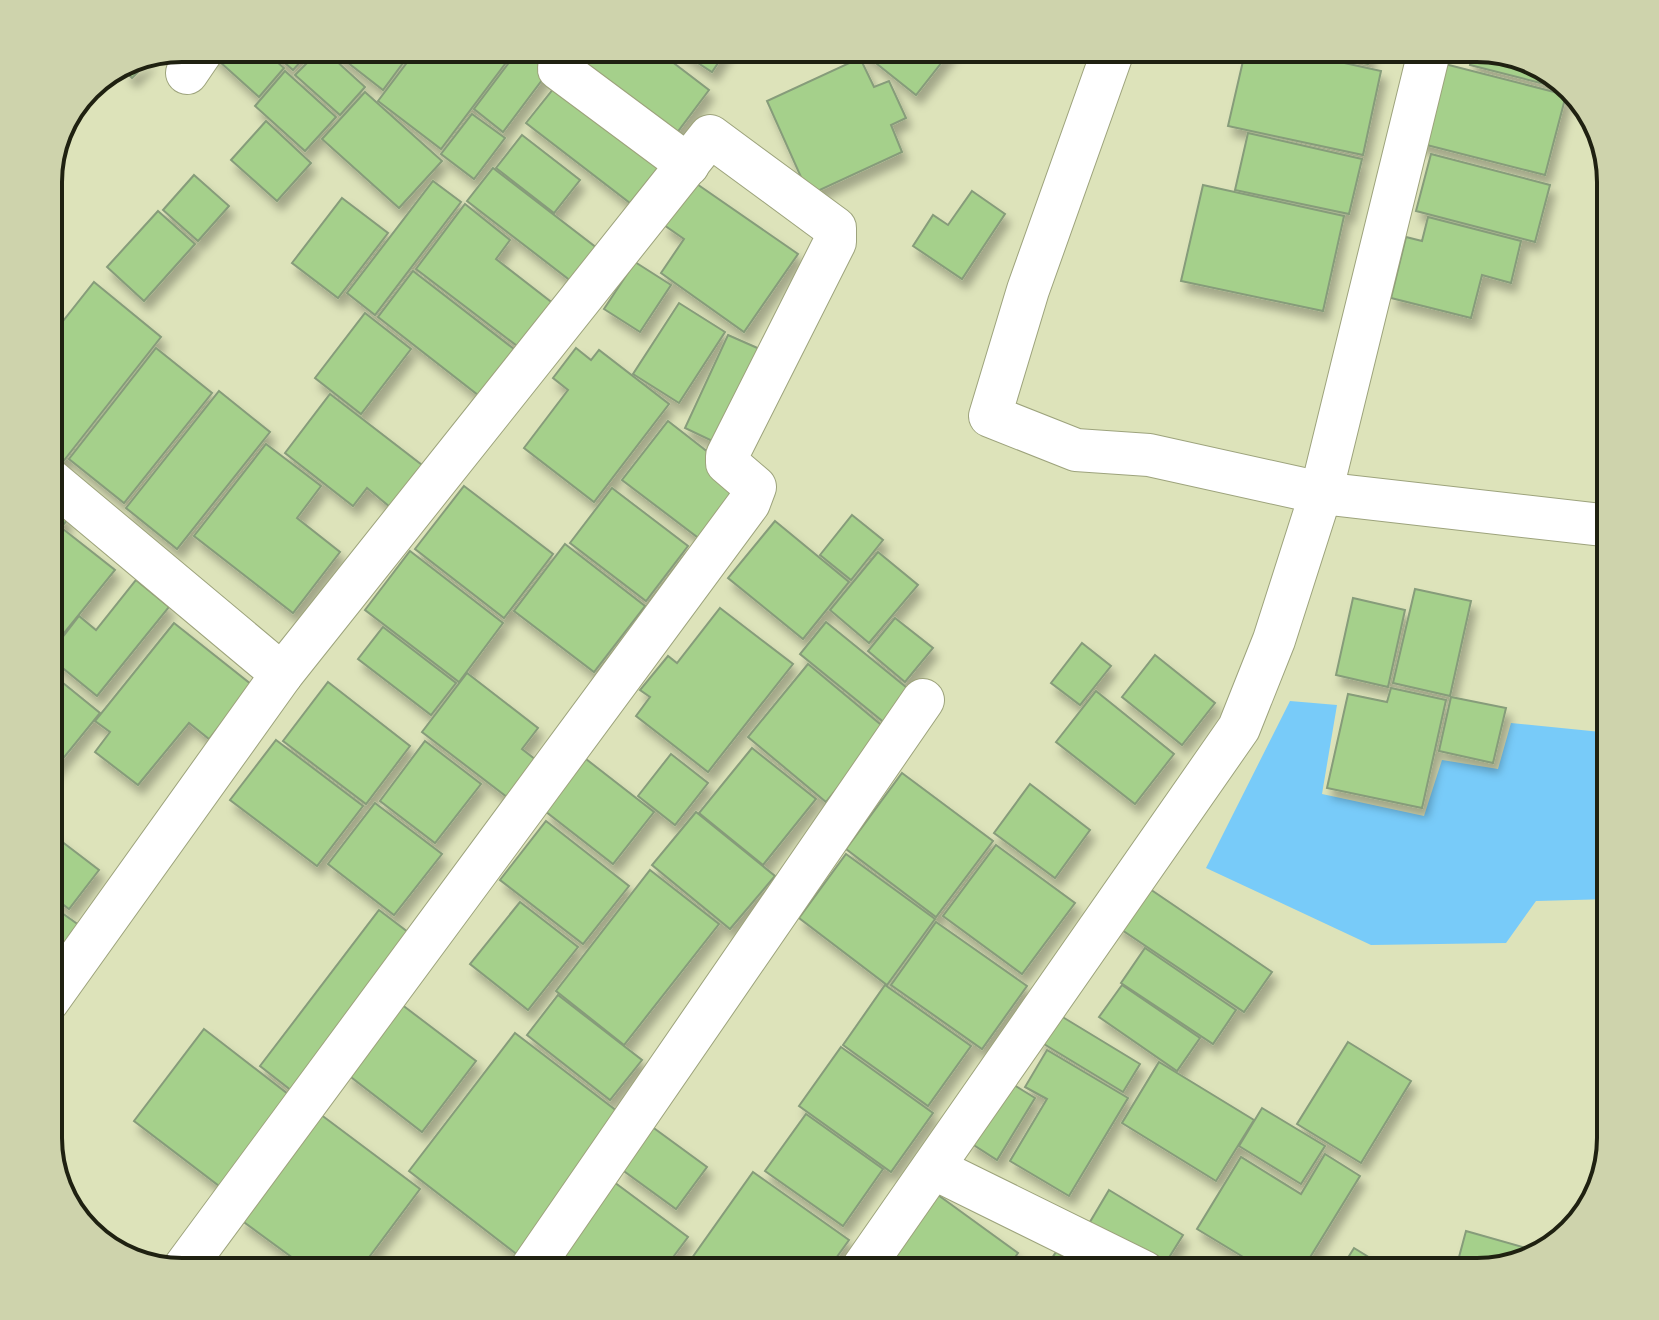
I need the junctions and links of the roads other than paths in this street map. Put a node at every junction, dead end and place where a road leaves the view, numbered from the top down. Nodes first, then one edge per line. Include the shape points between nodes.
1 (560, 62) edge
2 (1109, 62) edge
3 (1427, 62) edge
4 (688, 165) junction
5 (62, 490) edge
6 (1321, 493) junction
7 (1597, 524) edge
8 (282, 674) junction
9 (923, 700) dead end
10 (62, 981) edge
11 (933, 1168) junction
12 (191, 1258) edge
13 (539, 1258) edge
14 (870, 1258) edge
15 (1116, 1258) edge

1 - 4 street via 559,69
2 - 6 street via 1028,290 990,416 1076,450 1149,455
3 - 6 street
4 - 8 street
4 - 12 street via 710,136 835,228 835,242 727,456 727,463 755,492
5 - 8 street
6 - 7 street
6 - 11 street via 1270,653 1239,728
8 - 10 street
9 - 13 street
11 - 14 street
11 - 15 street

